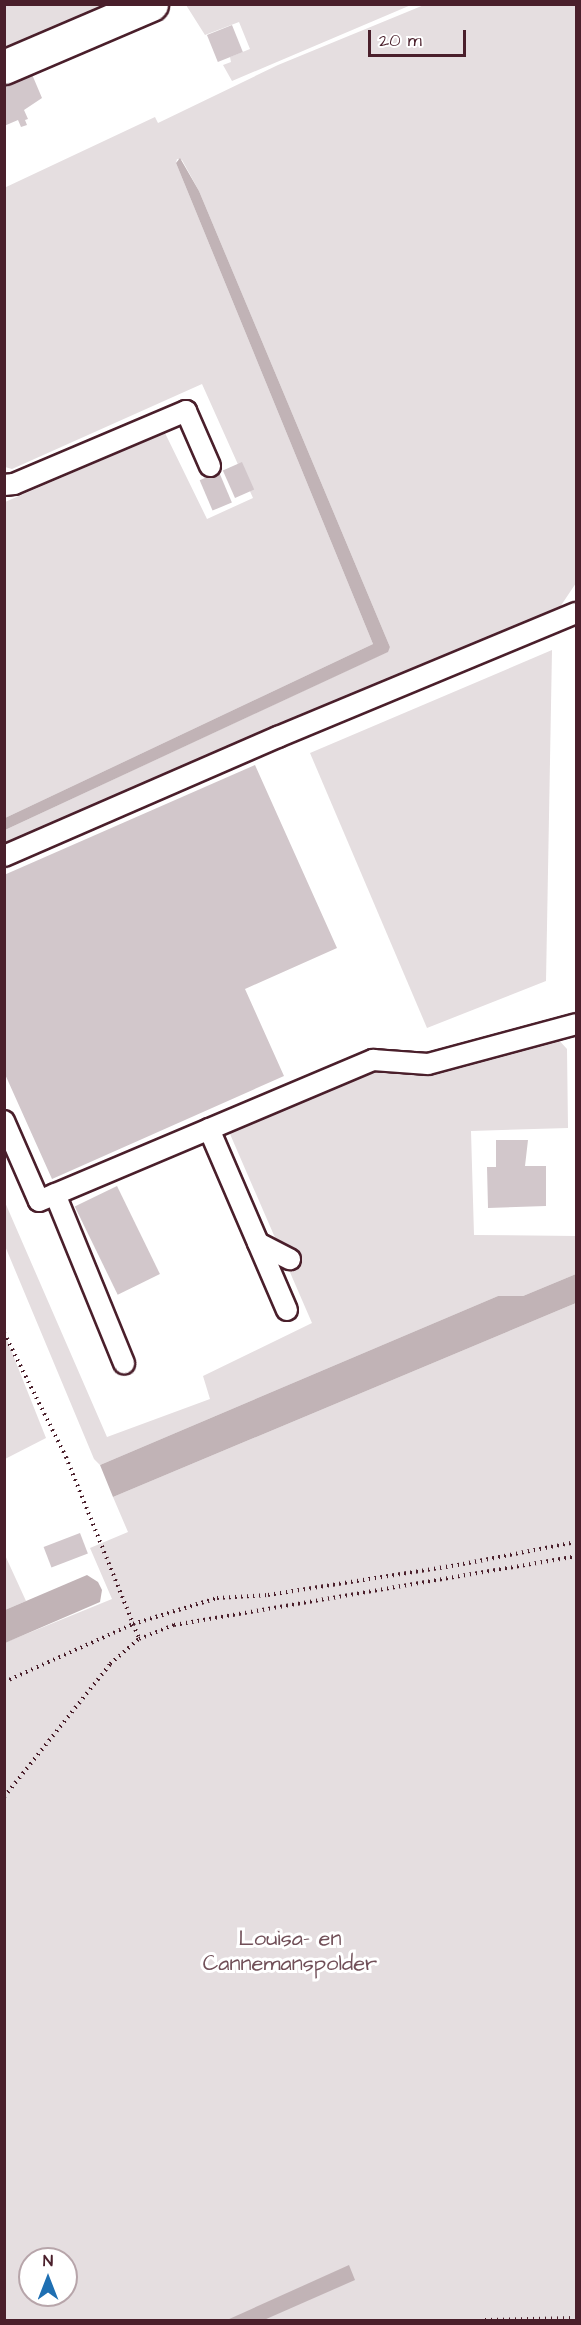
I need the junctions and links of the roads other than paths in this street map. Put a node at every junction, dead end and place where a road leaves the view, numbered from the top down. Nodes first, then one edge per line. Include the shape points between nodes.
1 (151, 4) edge
2 (4, 67) edge
3 (210, 466) dead end
4 (4, 485) edge
5 (576, 613) edge
6 (4, 856) edge
7 (576, 1024) edge
8 (4, 1121) edge
9 (209, 1129) junction
10 (55, 1194) junction
11 (258, 1244) junction
12 (290, 1259) dead end
13 (287, 1310) dead end
14 (123, 1363) dead end

1 - 2 street
3 - 4 lane via 186,411
5 - 6 lane
7 - 9 lane via 428,1064 373,1060
8 - 10 lane via 39,1201
9 - 10 lane
9 - 11 lane
10 - 14 lane
11 - 12 lane
11 - 13 lane

